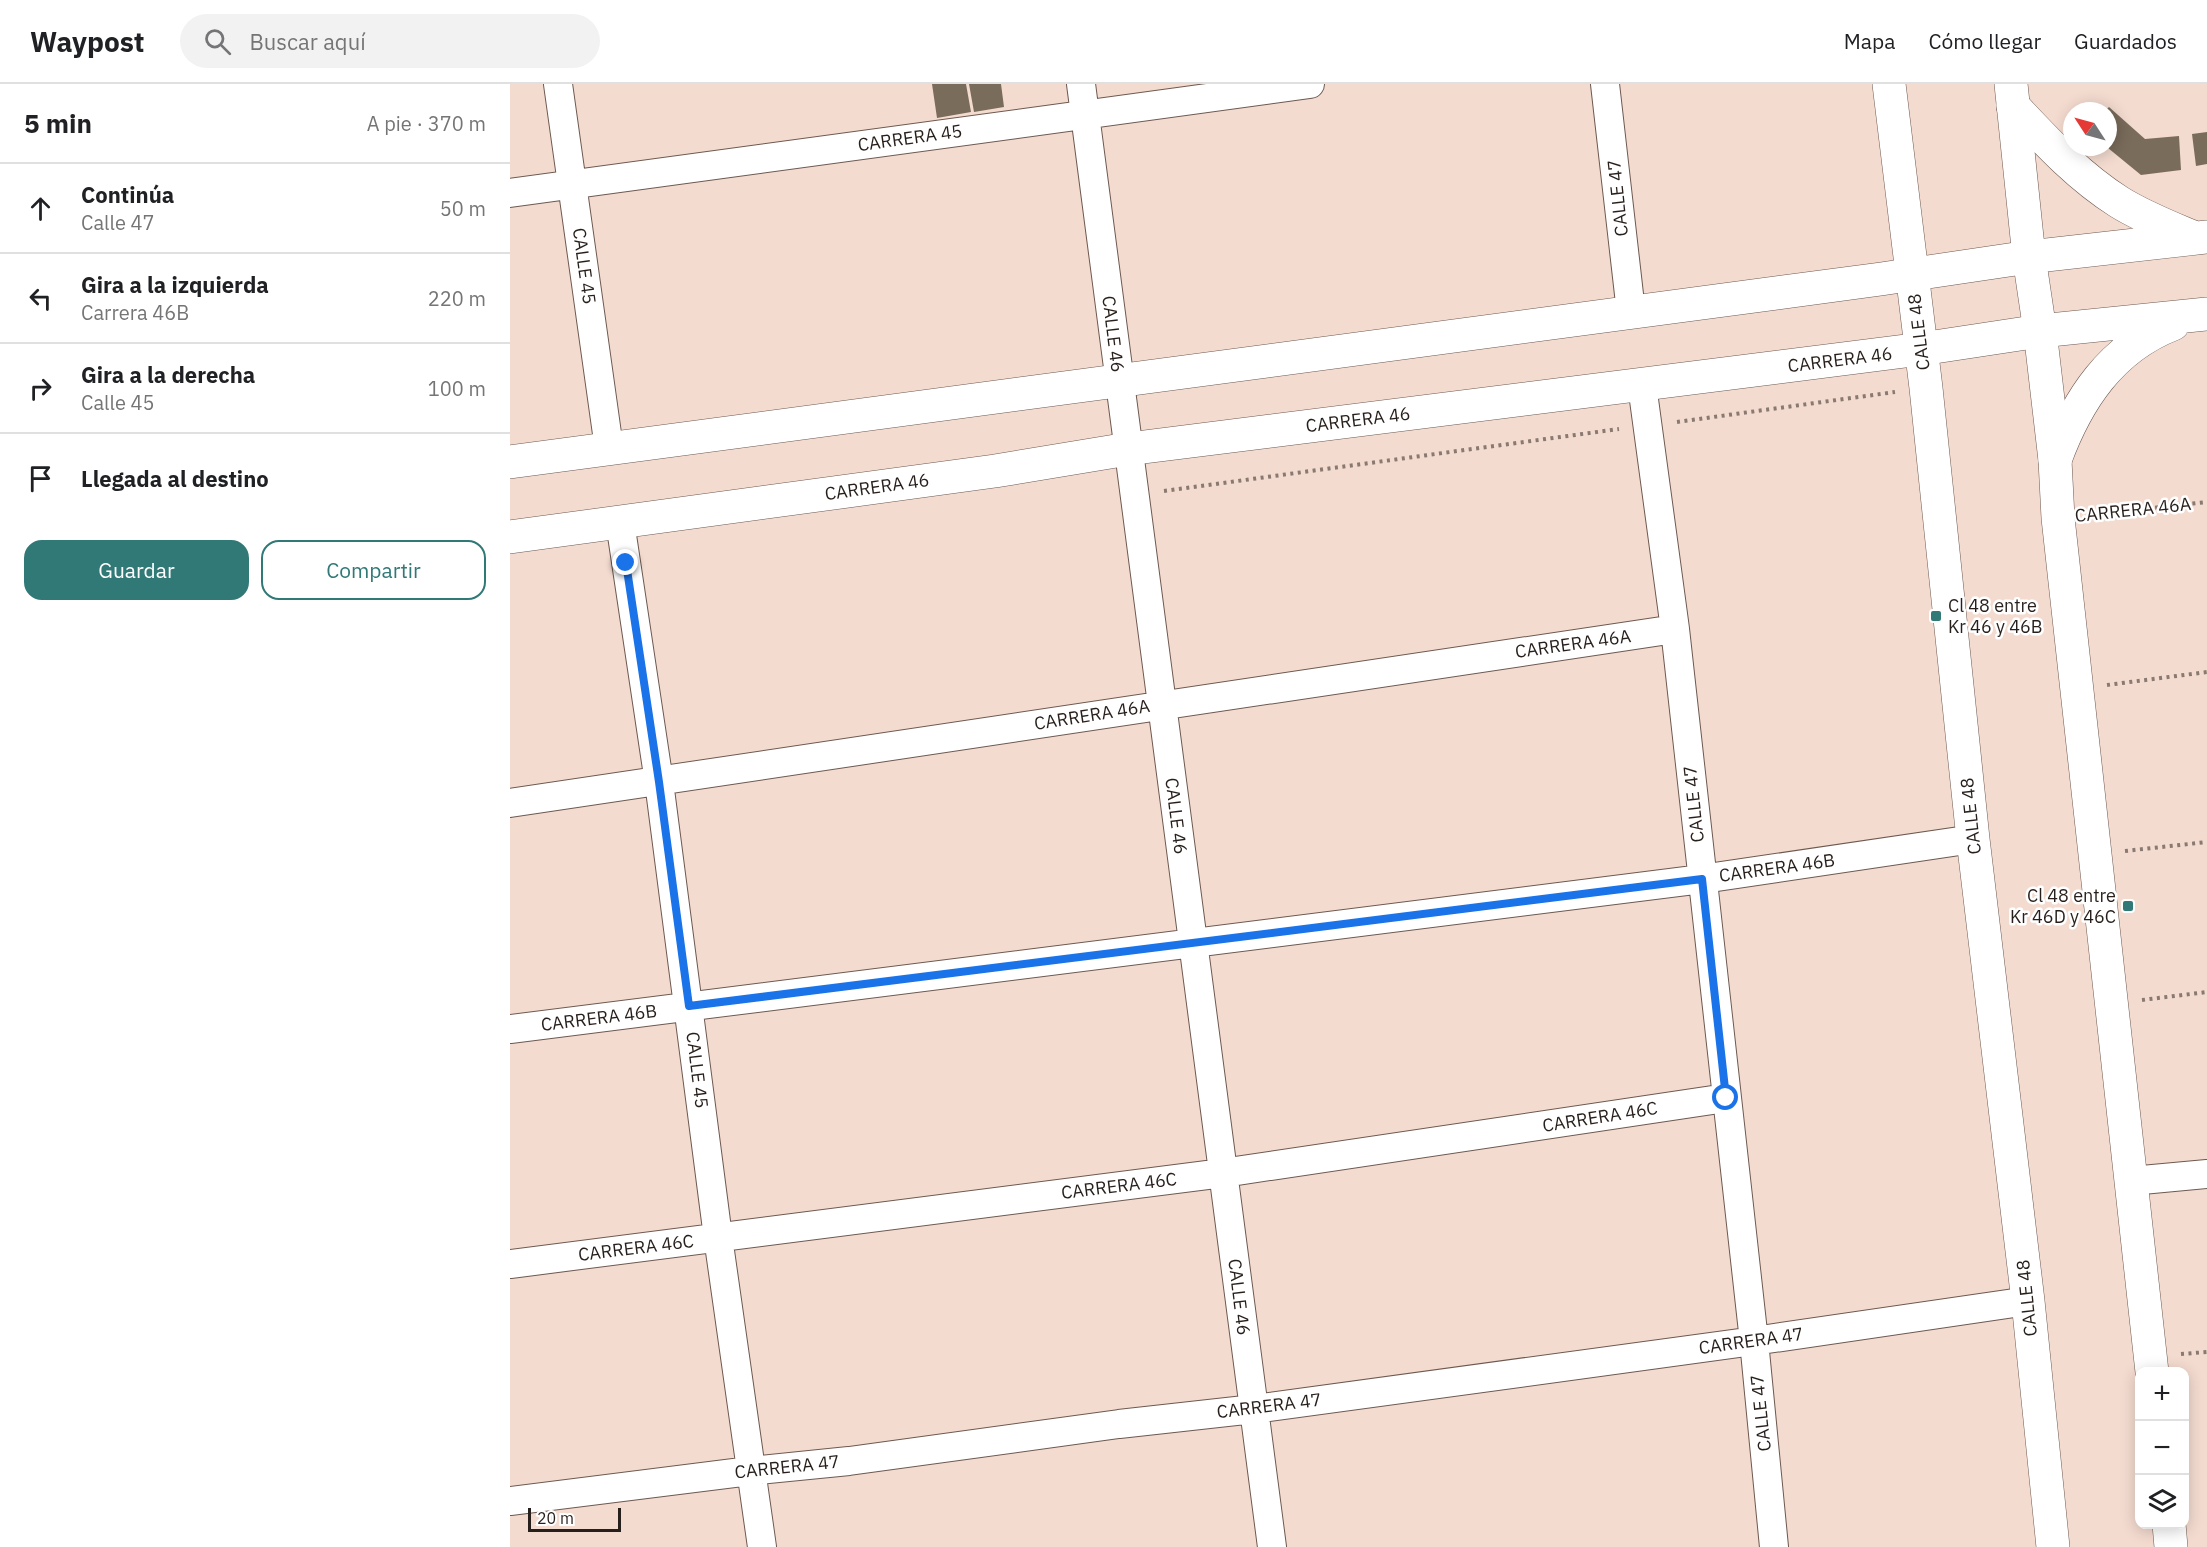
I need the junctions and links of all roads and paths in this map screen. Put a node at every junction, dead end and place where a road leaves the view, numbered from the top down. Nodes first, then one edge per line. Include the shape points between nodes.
1 (558, 84) edge
2 (1081, 84) edge
3 (1310, 84) edge
4 (1605, 84) edge
5 (1889, 84) edge
6 (2012, 95) edge
7 (1084, 114) junction
8 (572, 185) junction
9 (510, 193) edge
10 (2202, 238) edge
11 (2029, 257) junction
12 (1912, 275) junction
13 (1631, 312) junction
14 (2200, 315) edge
15 (2040, 331) junction
16 (1921, 350) junction
17 (1119, 381) junction
18 (1642, 385) junction
19 (1895, 392) dead end
20 (1648, 425) junction
21 (609, 448) junction
22 (1128, 449) junction
23 (2055, 460) junction
24 (510, 462) edge
25 (1164, 490) dead end
26 (2207, 502) edge
27 (2058, 518) junction
28 (620, 522) junction
29 (510, 537) edge
30 (1675, 629) junction
31 (2207, 672) edge
32 (2077, 689) junction
33 (1162, 705) junction
34 (659, 782) junction
35 (510, 803) edge
36 (1973, 839) junction
37 (2207, 842) edge
38 (2095, 854) junction
39 (1702, 879) junction
40 (1193, 944) junction
41 (2207, 992) edge
42 (2111, 1003) junction
43 (689, 1006) junction
44 (510, 1029) edge
45 (1726, 1098) junction
46 (1223, 1173) junction
47 (2207, 1174) edge
48 (2131, 1181) junction
49 (718, 1237) junction
50 (510, 1264) edge
51 (2028, 1301) junction
52 (1754, 1341) junction
53 (2152, 1367) edge
54 (1254, 1409) junction
55 (750, 1471) junction
56 (510, 1501) edge
57 (2169, 1529) edge
58 (762, 1547) edge
59 (1272, 1547) edge
60 (1774, 1547) edge
61 (2054, 1547) edge
62 (2171, 1547) edge

1 - 8 street, CALLE 45
2 - 7 street, CALLE 46
3 - 7 street, CARRERA 45
4 - 13 street, CALLE 47
5 - 12 main road, CALLE 48
6 - 10 main road via 2051,147 2092,183 2121,203
6 - 11 main road
7 - 8 street, CARRERA 45
7 - 17 street, CALLE 46
8 - 9 street, CARRERA 45
8 - 21 street, CALLE 45
10 - 11 main road
11 - 12 main road
11 - 15 main road
12 - 13 main road
12 - 16 main road, CALLE 48
13 - 17 main road
14 - 15 main road, CARRERA 46
14 - 23 main road via 2161,329 2131,347 2105,370 2084,397
15 - 16 main road, CARRERA 46
15 - 23 main road
16 - 18 main road, CARRERA 46
16 - 36 main road, CALLE 48
17 - 21 main road
17 - 22 street, CALLE 46
18 - 20 street, CALLE 47
18 - 22 main road, CARRERA 46
19 - 20 path
20 - 25 path
20 - 30 street, CALLE 47
21 - 24 main road
22 - 28 main road, CARRERA 46 via 996,471
22 - 33 street, CALLE 46
23 - 27 main road
26 - 27 path, CARRERA 46A
27 - 32 main road
28 - 29 main road, CARRERA 46
28 - 34 street, CALLE 45
30 - 33 street, CARRERA 46A
30 - 39 street, CALLE 47
31 - 32 path
32 - 38 main road
33 - 34 street, CARRERA 46A
33 - 40 street, CALLE 46
34 - 35 street, CARRERA 46A
34 - 43 street, CALLE 45
36 - 39 street, CARRERA 46B
36 - 51 main road, CALLE 48
37 - 38 path
38 - 42 main road
39 - 40 street, CARRERA 46B
39 - 45 street, CALLE 47
40 - 43 street, CARRERA 46B
40 - 46 street, CALLE 46
41 - 42 path
42 - 48 main road
43 - 44 street, CARRERA 46B
43 - 49 street, CALLE 45
45 - 46 street, CARRERA 46C
45 - 52 street, CALLE 47
46 - 49 street, CARRERA 46C
46 - 54 street, CALLE 46
47 - 48 street
48 - 53 main road
49 - 50 street, CARRERA 46C
49 - 55 street, CALLE 45
51 - 52 street, CARRERA 47
51 - 61 main road, CALLE 48
52 - 54 street, CARRERA 47
52 - 60 street, CALLE 47
54 - 55 street, CARRERA 47
54 - 59 street, CALLE 46
55 - 56 street, CARRERA 47
55 - 58 street, CALLE 45
57 - 62 main road

